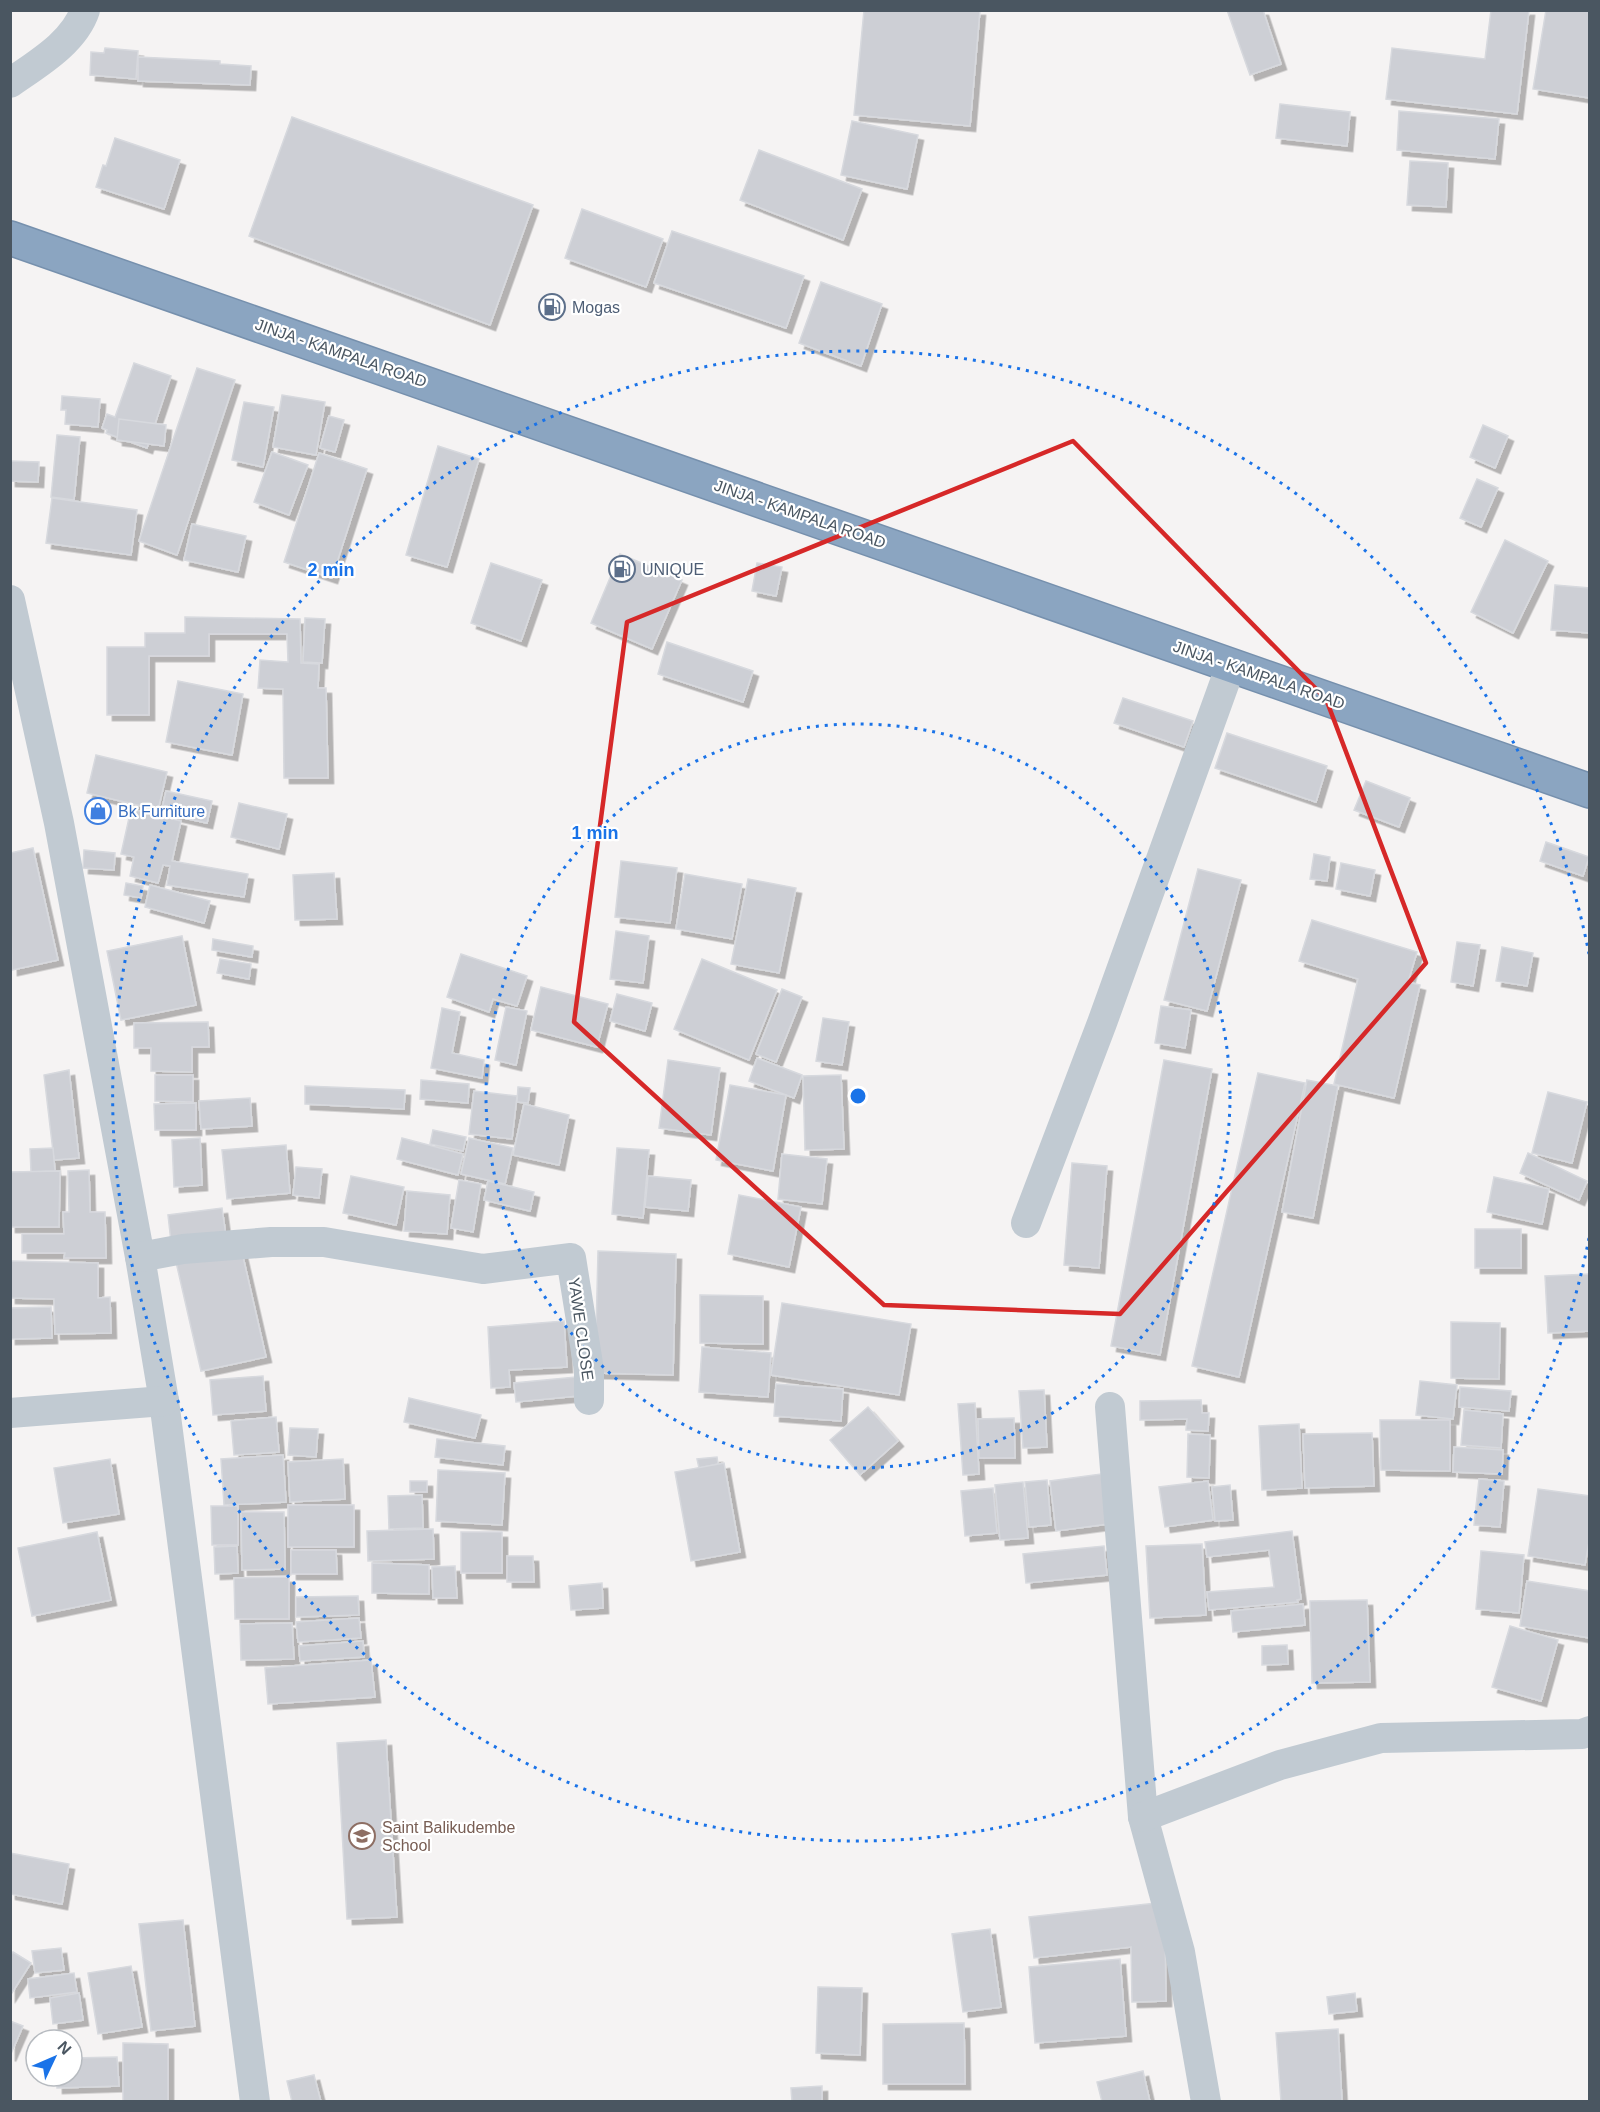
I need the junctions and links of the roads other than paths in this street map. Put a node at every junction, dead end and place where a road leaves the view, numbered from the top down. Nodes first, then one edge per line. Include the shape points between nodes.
1 (85, 10) edge
2 (10, 83) edge
3 (10, 237) edge
4 (10, 600) edge
5 (1231, 665) junction
6 (1590, 791) edge
7 (1026, 1223) dead end
8 (140, 1257) junction
9 (589, 1400) dead end
10 (164, 1401) junction
11 (1110, 1407) dead end
12 (10, 1413) edge
13 (1590, 1731) edge
14 (1143, 1817) junction
15 (255, 2102) edge
16 (1206, 2102) edge

1 - 2 street via 76,29 64,41
3 - 5 highway, JINJA - KAMPALA ROAD
4 - 8 street via 59,823
5 - 6 highway, JINJA - KAMPALA ROAD
5 - 7 street
8 - 9 street, YAWE CLOSE via 194,1248 324,1242 483,1269 571,1258 589,1370
8 - 10 street
10 - 12 street
10 - 15 street
11 - 14 street
13 - 14 street via 1381,1738 1280,1765
14 - 16 street via 1180,1952

